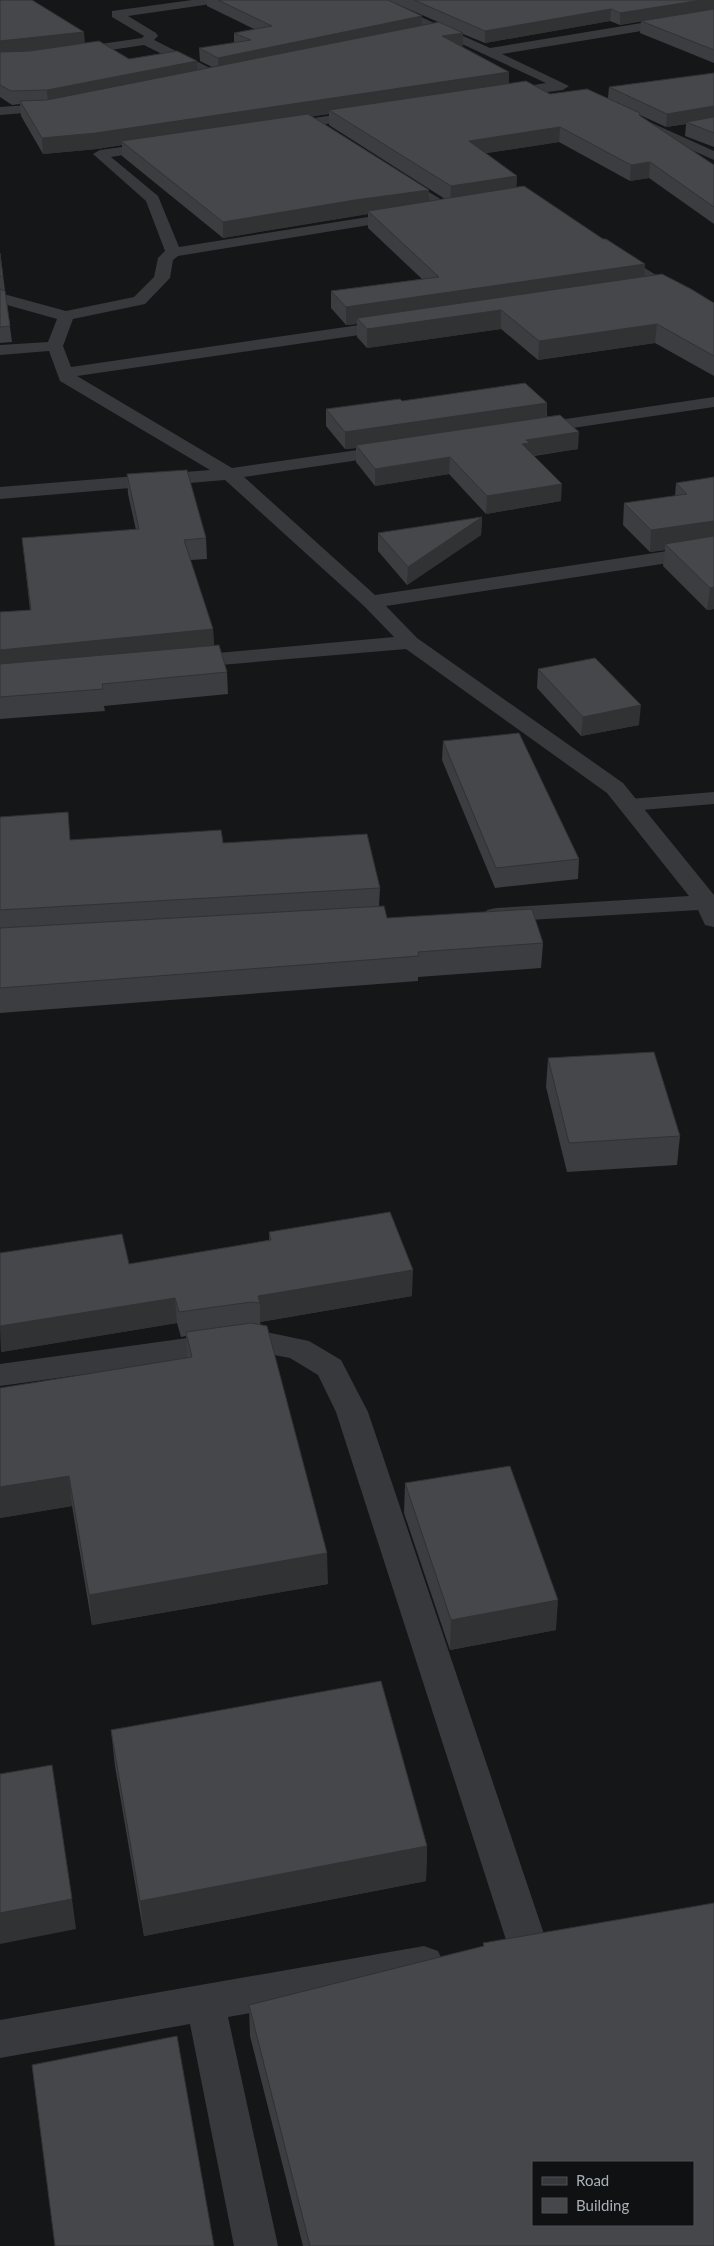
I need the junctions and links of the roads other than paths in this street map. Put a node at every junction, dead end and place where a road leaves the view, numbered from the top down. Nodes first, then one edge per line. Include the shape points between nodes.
1 (218, 0) edge
2 (373, 0) edge
3 (696, 4) dead end
4 (714, 11) edge
5 (714, 15) edge
6 (440, 30) junction
7 (422, 34) edge
8 (146, 41) junction
9 (490, 52) junction
10 (0, 60) edge
11 (254, 68) edge
12 (216, 76) junction
13 (197, 80) edge
14 (560, 85) junction
15 (578, 93) edge
16 (493, 95) edge
17 (66, 105) edge
18 (0, 111) edge
19 (378, 112) edge
20 (622, 113) edge
21 (311, 122) junction
22 (273, 128) edge
23 (685, 130) edge
24 (327, 132) edge
25 (665, 133) junction
26 (167, 144) edge
27 (714, 156) edge
28 (383, 168) edge
29 (482, 203) edge
30 (447, 209) junction
31 (599, 244) edge
32 (173, 252) junction
33 (663, 286) junction
34 (643, 288) edge
35 (0, 298) edge
36 (714, 313) edge
37 (66, 316) junction
38 (408, 323) edge
39 (55, 346) junction
40 (0, 350) edge
41 (65, 373) junction
42 (714, 402) edge
43 (510, 432) edge
44 (413, 447) edge
45 (229, 474) junction
46 (0, 493) edge
47 (714, 550) edge
48 (372, 602) junction
49 (410, 642) junction
50 (166, 664) edge
51 (714, 798) edge
52 (628, 805) junction
53 (711, 911) edge
54 (478, 916) edge
55 (0, 1375) edge
56 (205, 2002) junction
57 (0, 2039) edge
58 (256, 2246) edge

1 - 8 street via 116,14 152,36
2 - 6 street
3 - 4 street
5 - 9 street
6 - 7 street
6 - 9 street
8 - 10 street
8 - 12 street
9 - 14 street
11 - 12 street
12 - 13 street
14 - 15 street
14 - 16 street
17 - 18 street
19 - 21 street
20 - 25 street
21 - 22 street
21 - 24 street
23 - 25 street
25 - 27 street
26 - 32 street via 100,154 153,199
28 - 30 street
29 - 30 street
30 - 32 street
31 - 33 street
32 - 37 street via 166,258 162,278 139,301
33 - 34 street
33 - 36 street
35 - 37 street
37 - 39 street
38 - 41 street
39 - 40 street
39 - 41 street
41 - 45 street via 66,377
42 - 43 street
44 - 45 street
45 - 46 street
45 - 48 street
47 - 48 street
48 - 49 street
49 - 50 street
49 - 52 street via 615,788
51 - 52 lane
52 - 53 street
53 - 54 street
55 - 56 street via 252,1340 298,1349 330,1368 352,1412 543,1943
56 - 57 street
56 - 58 street

